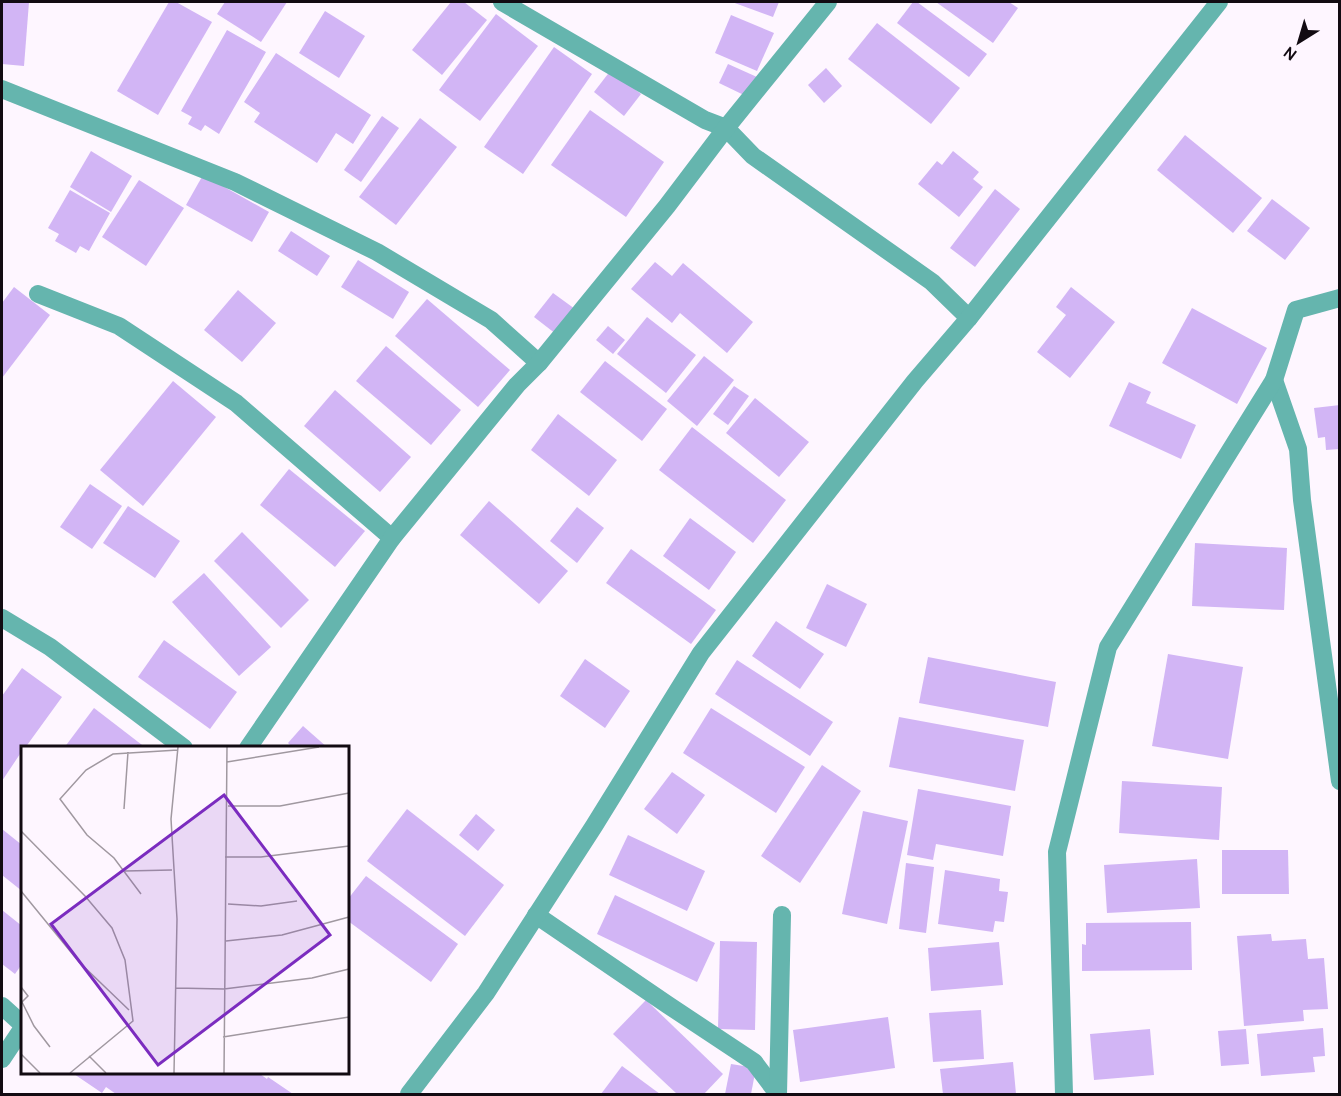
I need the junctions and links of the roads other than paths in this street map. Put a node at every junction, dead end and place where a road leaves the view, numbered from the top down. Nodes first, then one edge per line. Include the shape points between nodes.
1 (502, 2) edge
2 (828, 2) edge
3 (1219, 2) edge
4 (2, 89) edge
5 (726, 128) junction
6 (38, 294) dead end
7 (1340, 298) edge
8 (969, 318) junction
9 (539, 363) junction
10 (1274, 381) junction
11 (393, 538) junction
12 (2, 618) edge
13 (181, 746) edge
14 (249, 746) edge
15 (1340, 781) edge
16 (536, 915) junction
17 (782, 915) dead end
18 (2, 1006) edge
19 (21, 1023) edge
20 (21, 1030) edge
21 (2, 1059) edge
22 (778, 1094) edge
23 (409, 1095) edge
24 (1064, 1095) edge

1 - 5 street via 705,120
2 - 5 street
3 - 8 street
4 - 9 street via 235,182 377,252 491,320
5 - 8 street via 753,156 932,282
5 - 9 street
6 - 11 street via 119,326 236,403
7 - 10 street via 1296,310
8 - 16 street via 701,653
9 - 11 street
10 - 15 street via 1298,449
10 - 24 street via 1108,647 1057,852
11 - 14 street
12 - 13 street via 50,647
16 - 22 street via 754,1062
16 - 23 street via 486,993
17 - 22 street
18 - 19 street
20 - 21 street

